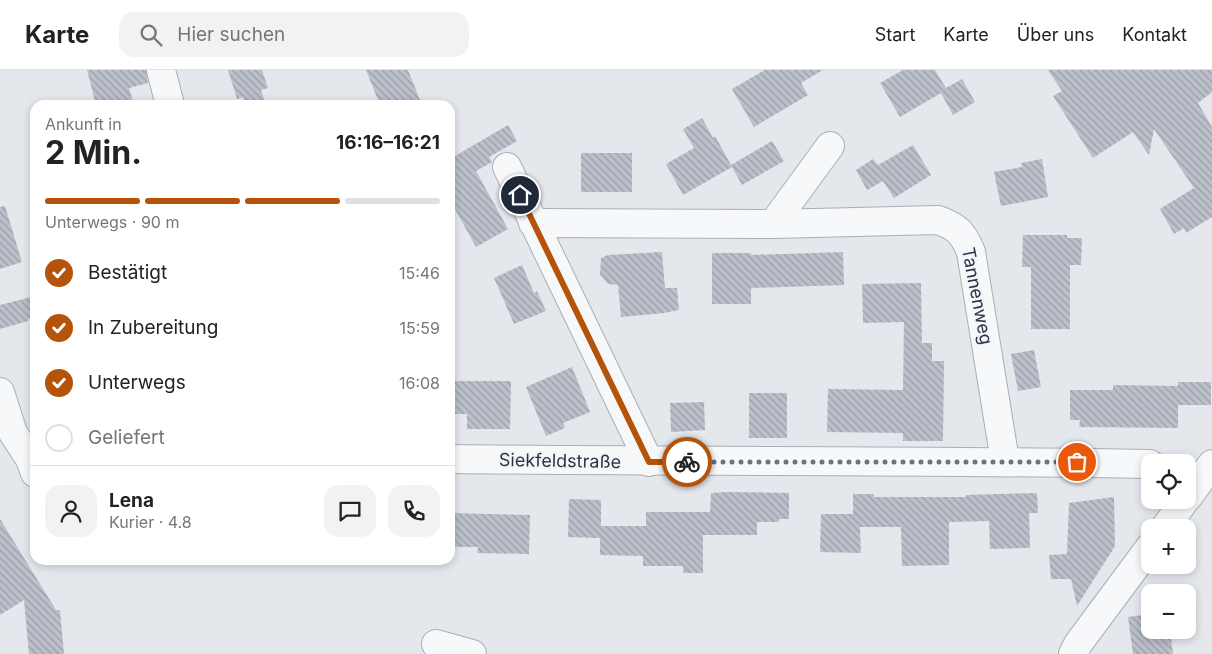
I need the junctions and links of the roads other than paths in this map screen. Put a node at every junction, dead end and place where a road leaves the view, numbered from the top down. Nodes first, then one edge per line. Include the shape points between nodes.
1 (161, 70) edge
2 (169, 100) edge
3 (830, 146) dead end
4 (507, 167) dead end
5 (533, 223) junction
6 (773, 224) junction
7 (0, 392) edge
8 (6, 437) edge
9 (30, 459) edge
10 (455, 459) edge
11 (1005, 461) junction
12 (649, 462) junction
13 (1141, 464) edge
14 (1196, 464) edge
15 (1212, 465) edge
16 (1196, 486) edge
17 (1141, 559) edge
18 (436, 644) dead end
19 (472, 654) edge
20 (1072, 654) edge

1 - 2 street
3 - 6 street
4 - 5 street
5 - 6 street, Tannenweg
5 - 12 street
6 - 11 street, Tannenweg via 938,220 954,225 965,237 971,252
7 - 8 street
8 - 9 street
10 - 12 street, Siekfeldstraße
11 - 12 street, Siekfeldstraße
11 - 13 street, Siekfeldstraße
14 - 15 street
15 - 16 street
17 - 20 street
18 - 19 street

